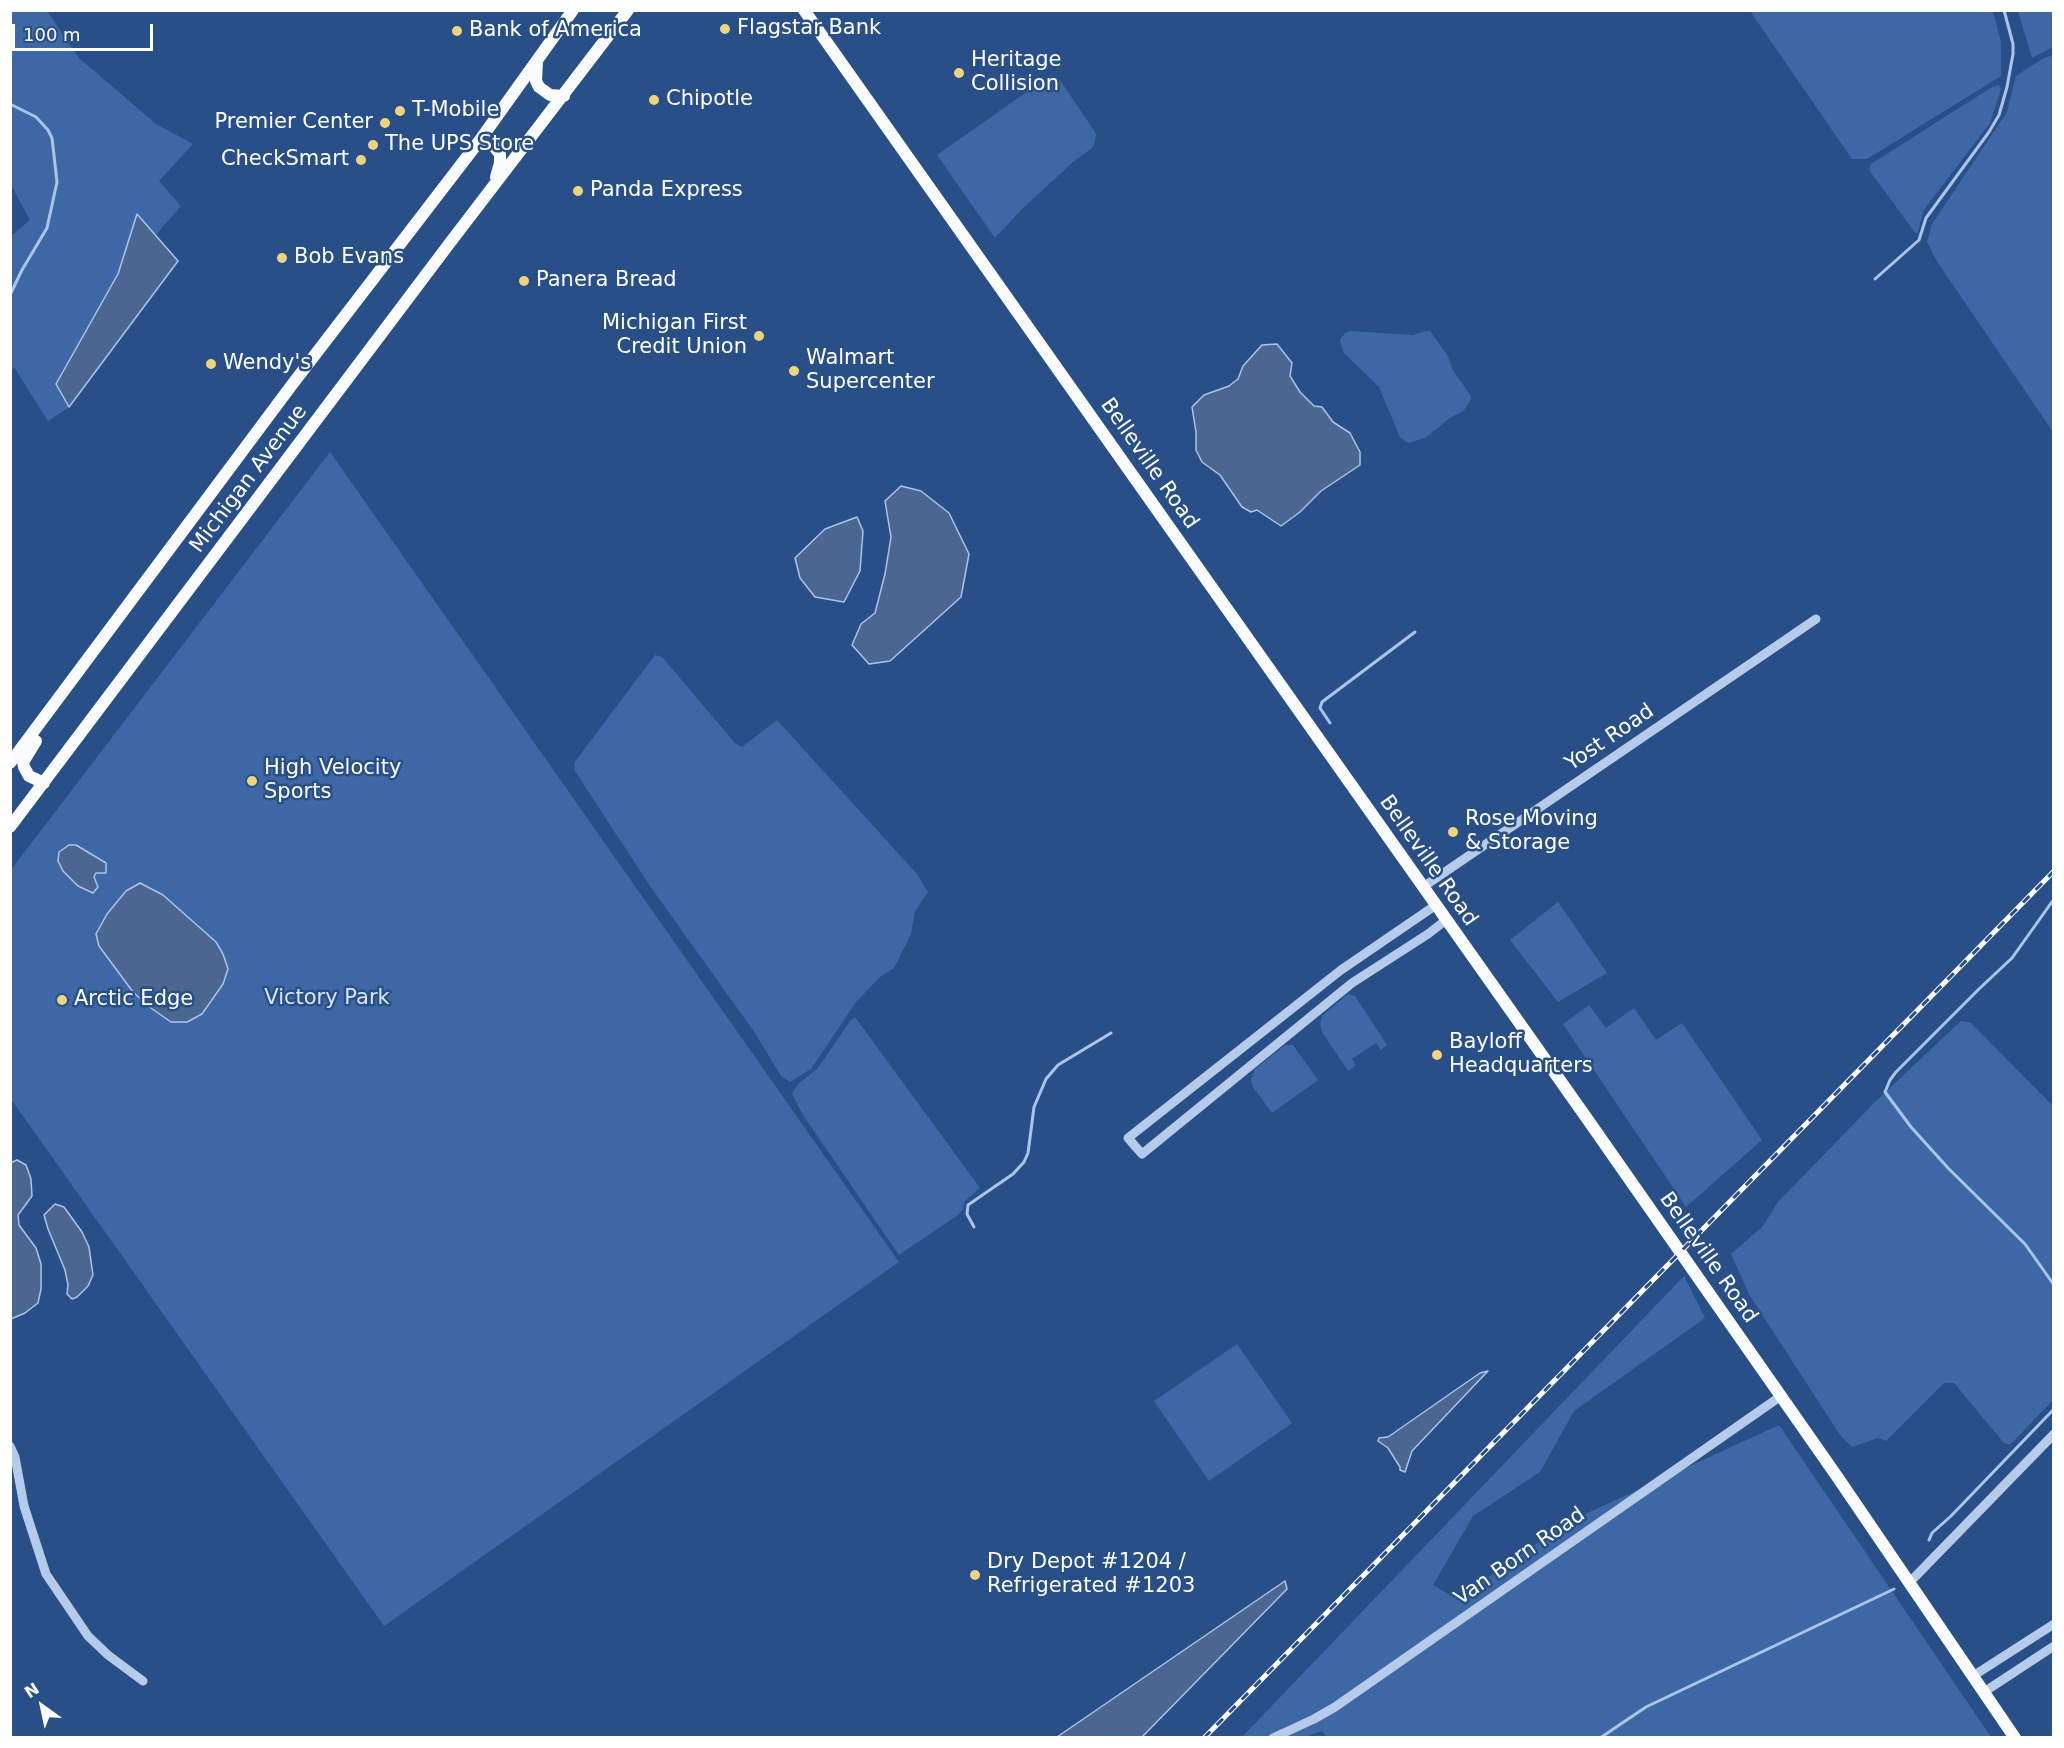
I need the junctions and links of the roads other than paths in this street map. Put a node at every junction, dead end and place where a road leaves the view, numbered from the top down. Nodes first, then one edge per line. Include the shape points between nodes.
1 (573, 10) edge
2 (628, 10) edge
3 (804, 10) edge
4 (538, 60) junction
5 (564, 96) junction
6 (480, 140) junction
7 (493, 187) junction
8 (1816, 618) dead end
9 (85, 663) junction
10 (10, 763) edge
11 (44, 783) junction
12 (10, 827) edge
13 (1423, 888) junction
14 (1436, 905) junction
15 (1446, 920) junction
16 (1341, 970) junction
17 (1352, 983) junction
18 (1289, 1011) junction
19 (1300, 1025) junction
20 (1219, 1066) junction
21 (1231, 1081) junction
22 (1781, 1396) junction
23 (2054, 1434) edge
24 (10, 1446) edge
25 (1909, 1583) junction
26 (2054, 1624) edge
27 (2054, 1646) edge
28 (1973, 1676) junction
29 (143, 1681) dead end
30 (1984, 1692) junction
31 (1273, 1737) edge
32 (2015, 1737) edge

1 - 4 main road, Michigan Avenue
2 - 5 main road, Michigan Avenue
3 - 13 main road, Belleville Road
4 - 5 main road via 539,87 549,95
4 - 6 main road, Michigan Avenue
5 - 7 main road, Michigan Avenue
6 - 7 main road via 492,144 501,158
6 - 9 main road, Michigan Avenue
7 - 11 main road, Michigan Avenue
8 - 13 street, Yost Road
9 - 10 main road, Michigan Avenue
9 - 11 main road via 86,675 23,762 29,776
11 - 12 main road, Michigan Avenue
13 - 14 main road, Belleville Road
14 - 15 main road, Belleville Road
14 - 16 street
15 - 17 street
15 - 22 main road, Belleville Road
16 - 17 street
16 - 18 street
17 - 19 street
18 - 19 street
18 - 20 street
19 - 21 street
20 - 21 street
20 - 21 street via 1128,1138 1142,1154
22 - 25 main road, Belleville Road
22 - 31 street, Van Born Road via 1335,1707
23 - 25 street
24 - 29 street via 46,1574 88,1636
25 - 28 main road, Belleville Road
26 - 28 street
27 - 30 street
28 - 30 main road, Belleville Road
30 - 32 main road, Belleville Road

